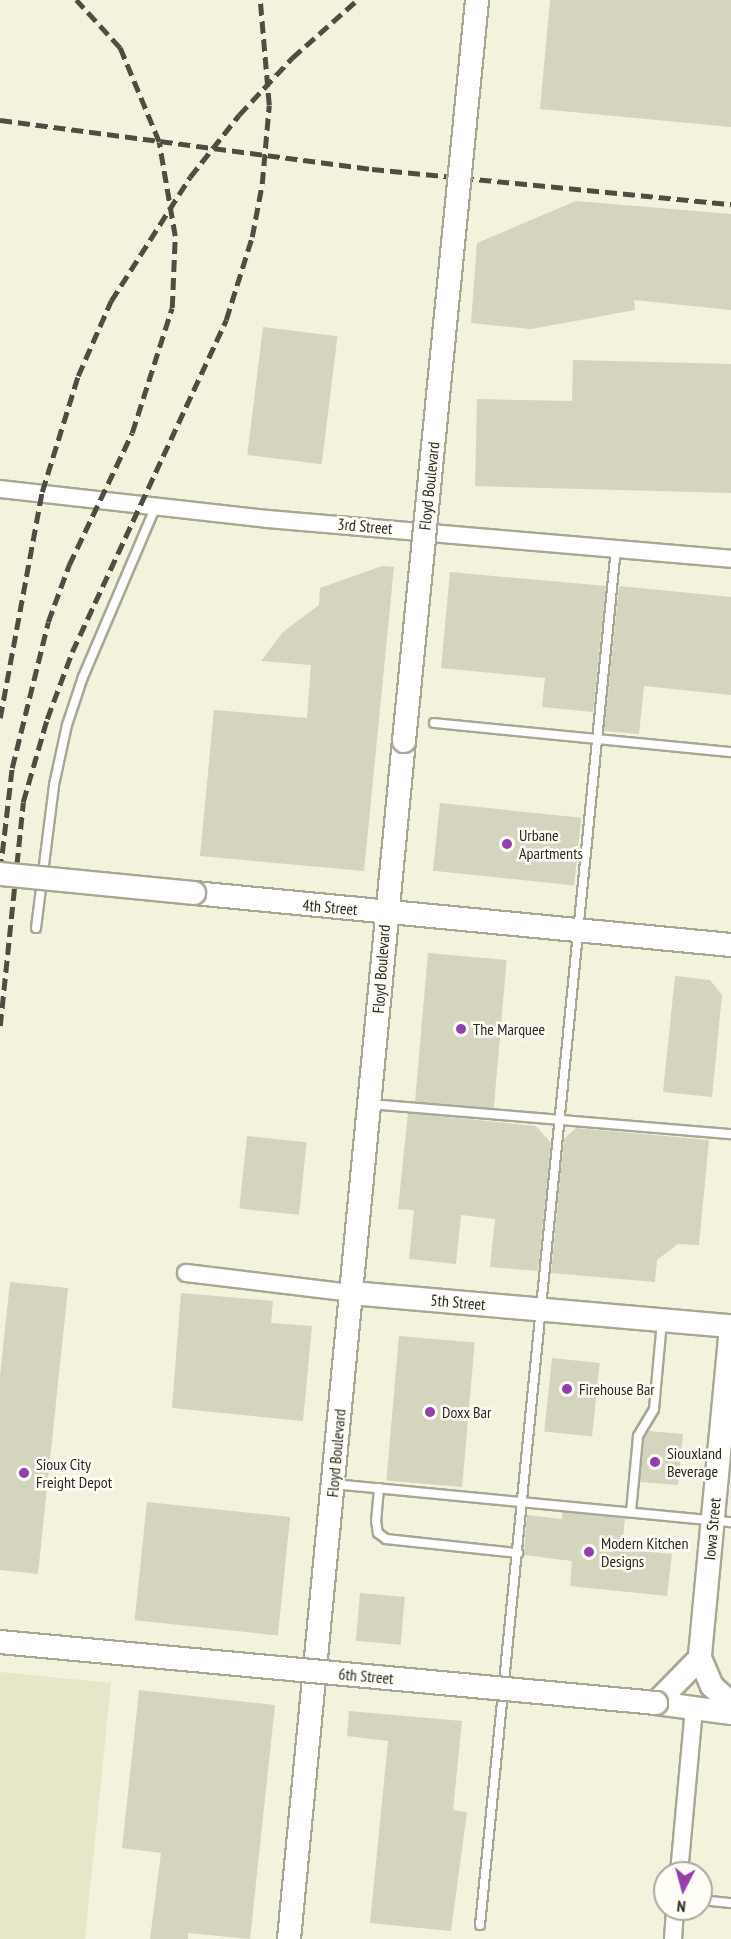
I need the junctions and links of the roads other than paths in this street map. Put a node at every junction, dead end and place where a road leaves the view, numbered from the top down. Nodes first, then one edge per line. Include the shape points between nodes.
1 (477, 0) edge
2 (0, 489) edge
3 (156, 506) junction
4 (616, 548) junction
5 (731, 559) edge
6 (434, 723) dead end
7 (594, 737) junction
8 (731, 752) edge
9 (0, 874) edge
10 (386, 911) junction
11 (36, 928) dead end
12 (578, 928) junction
13 (731, 945) edge
14 (371, 1104) junction
15 (559, 1120) junction
16 (731, 1134) edge
17 (186, 1274) dead end
18 (351, 1293) junction
19 (541, 1310) junction
20 (662, 1320) junction
21 (731, 1327) edge
22 (333, 1484) junction
23 (379, 1488) junction
24 (523, 1502) junction
25 (631, 1512) junction
26 (722, 1521) edge
27 (518, 1553) junction
28 (0, 1642) edge
29 (700, 1658) junction
30 (656, 1703) junction
31 (731, 1704) edge
32 (694, 1709) junction
33 (731, 1713) edge
34 (680, 1861) edge
35 (713, 1901) edge
36 (731, 1903) edge
37 (674, 1921) edge
38 (480, 1925) dead end
39 (289, 1939) edge
40 (673, 1939) edge

1 - 10 main road, Floyd Boulevard, bridge
2 - 3 street, 3rd Street
3 - 4 street, 3rd Street
3 - 11 lane via 67,724 54,785
4 - 5 street, 3rd Street
4 - 7 lane
6 - 7 lane
7 - 8 lane
7 - 12 lane
9 - 10 main road, 4th Street, bridge
10 - 12 main road, 4th Street
10 - 14 main road, Floyd Boulevard
12 - 13 main road, 4th Street
12 - 15 lane
14 - 15 lane
14 - 18 main road, Floyd Boulevard
15 - 16 lane
15 - 19 lane
17 - 18 street, 5th Street
18 - 19 main road, 5th Street
18 - 22 main road, Floyd Boulevard
19 - 20 main road, 5th Street
19 - 24 lane
20 - 21 main road, 5th Street
20 - 25 lane via 654,1409 638,1436
21 - 26 main road, Iowa Street
22 - 23 lane
22 - 39 main road, Floyd Boulevard
23 - 24 lane
23 - 27 lane via 376,1521 378,1533 386,1539
24 - 25 lane
24 - 27 lane
25 - 26 lane
26 - 29 main road, Iowa Street
27 - 38 lane
28 - 30 main road, 6th Street, bridge
29 - 30 main road
29 - 31 main road, Iowa Street via 712,1686
30 - 32 main road, 6th Street
32 - 33 main road, 6th Street
32 - 34 street
35 - 36 lane
37 - 40 street

